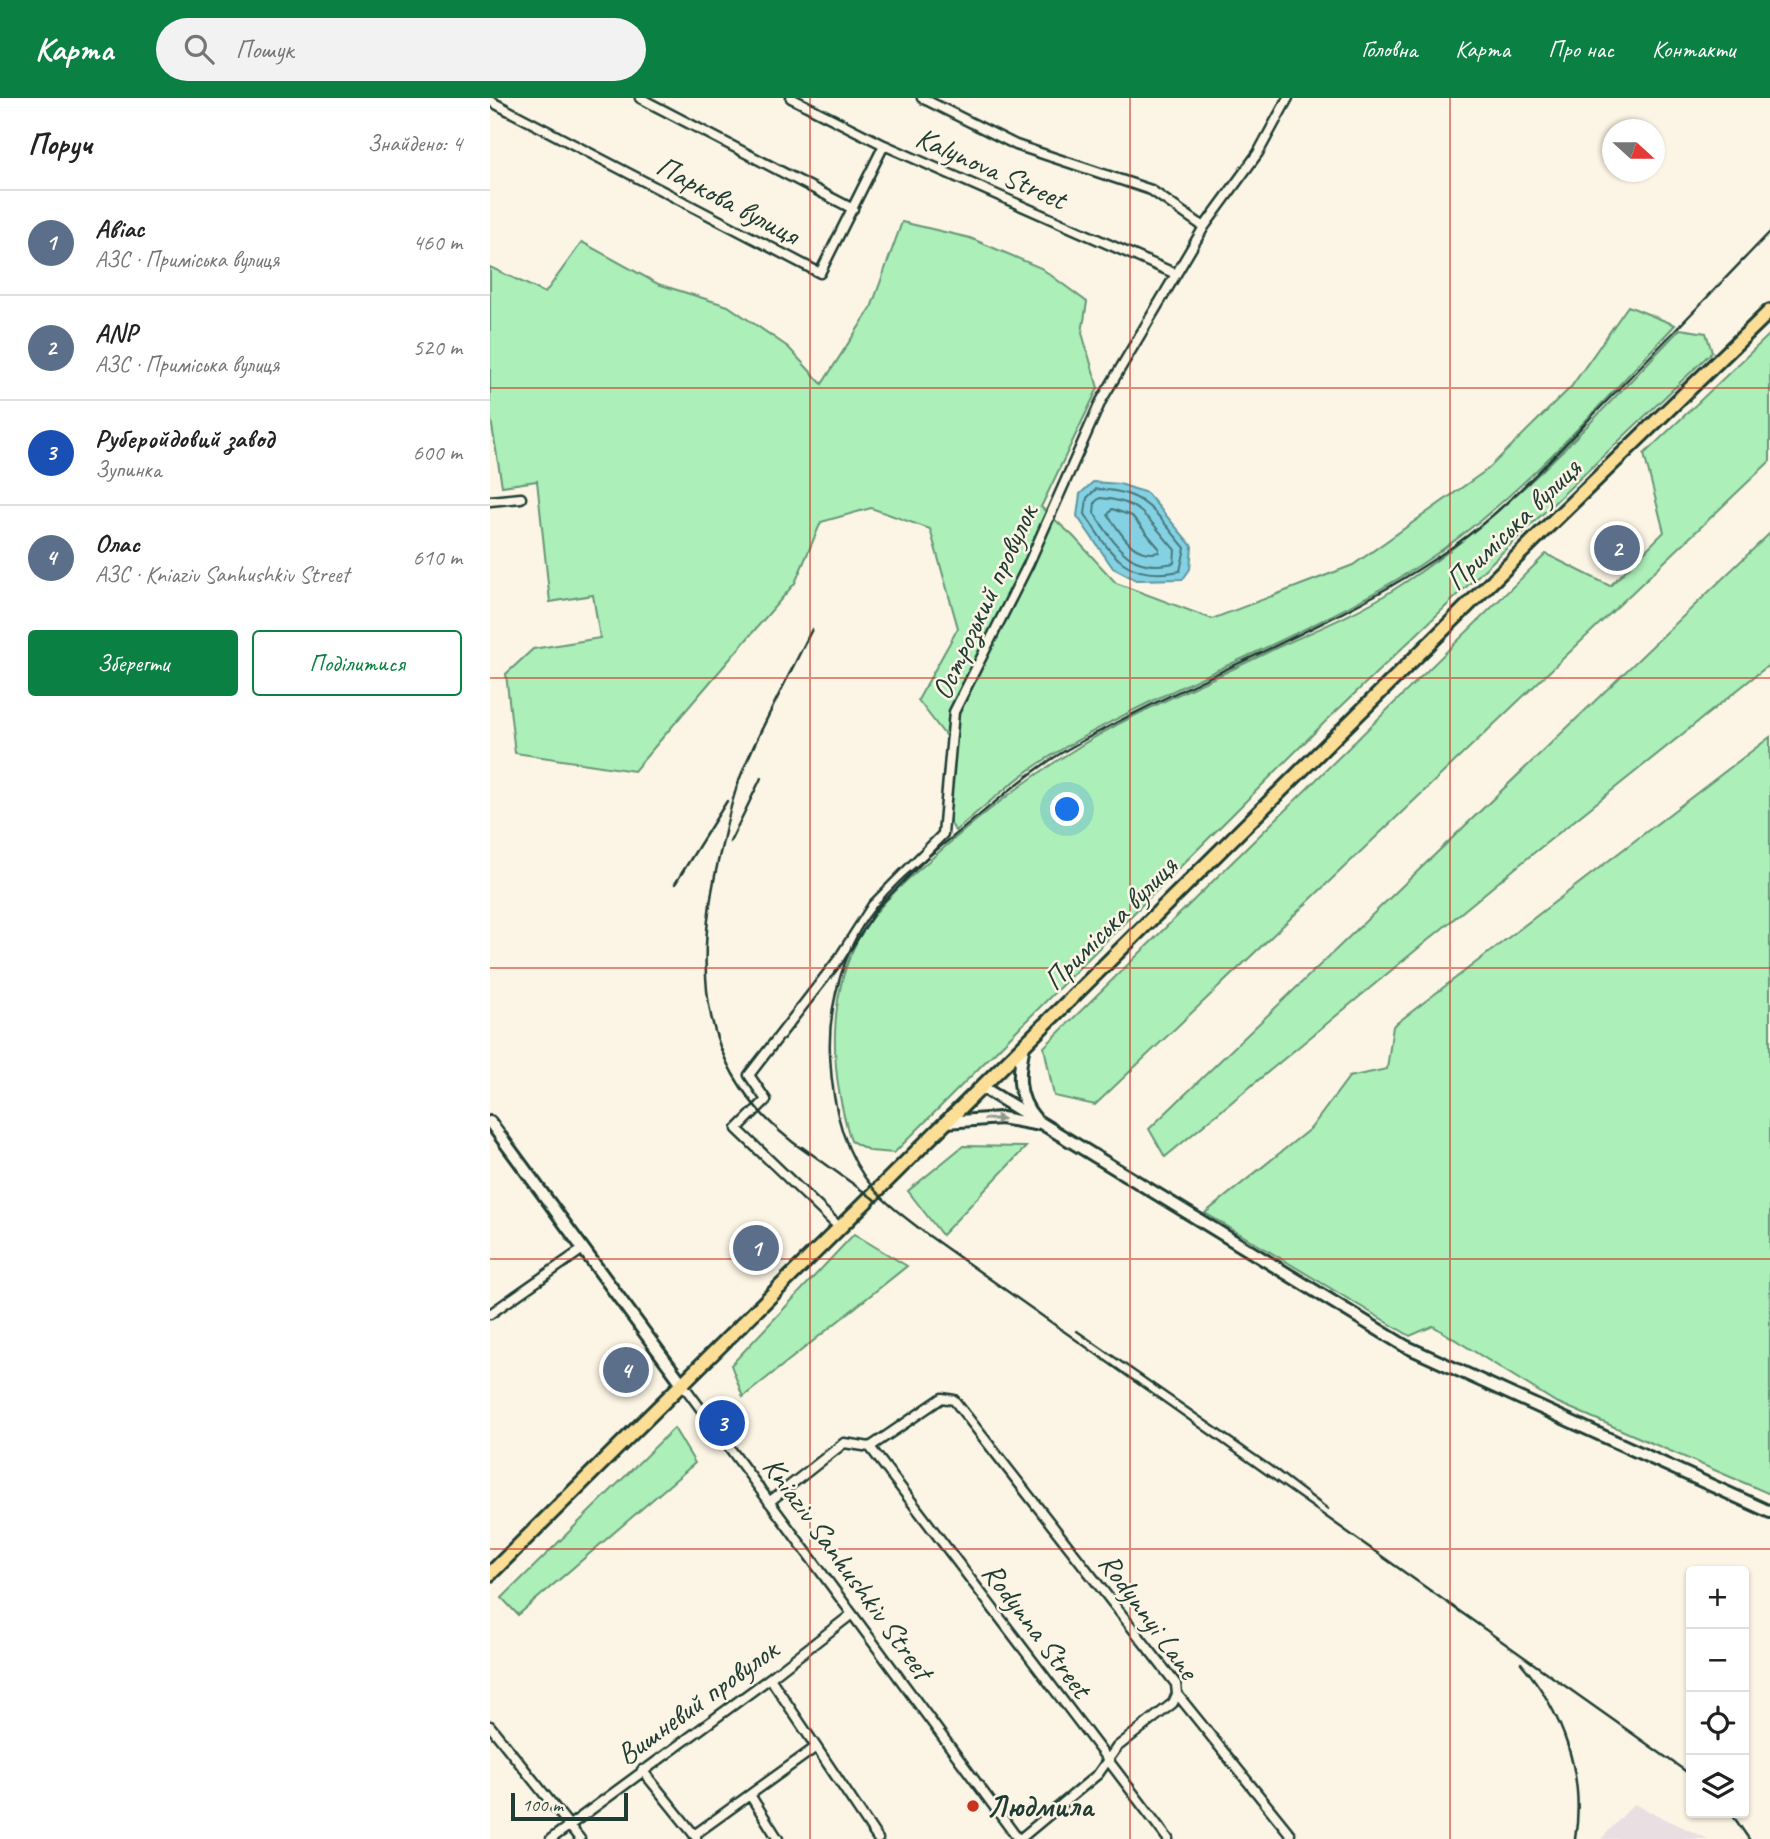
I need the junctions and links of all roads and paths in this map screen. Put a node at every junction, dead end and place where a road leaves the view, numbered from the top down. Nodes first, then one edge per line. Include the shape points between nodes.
1 (640, 98) edge
2 (791, 98) edge
3 (922, 98) edge
4 (1288, 98) edge
5 (490, 101) edge
6 (884, 145) junction
7 (853, 209) junction
8 (1204, 227) junction
9 (1176, 274) junction
10 (1770, 311) edge
11 (521, 498) dead end
12 (490, 501) edge
13 (1024, 1046) junction
14 (982, 1087) junction
15 (946, 1122) junction
16 (1041, 1126) junction
17 (492, 1128) edge
18 (840, 1228) junction
19 (583, 1249) junction
20 (490, 1314) edge
21 (681, 1382) junction
22 (870, 1447) junction
23 (769, 1502) junction
24 (1770, 1512) edge
25 (490, 1574) edge
26 (852, 1614) junction
27 (770, 1678) junction
28 (1177, 1693) junction
29 (490, 1726) edge
30 (816, 1746) junction
31 (1107, 1760) junction
32 (642, 1770) junction
33 (750, 1795) junction
34 (568, 1825) junction
35 (1290, 1834) dead end
36 (696, 1837) edge
37 (551, 1839) edge
38 (580, 1839) edge
39 (778, 1839) edge
40 (878, 1839) edge
41 (1019, 1839) edge
42 (1168, 1839) edge

1 - 7 street
2 - 6 street, Kalynova Street
3 - 8 street via 1016,145 1151,190
4 - 8 street, Острозький провулок via 1258,153
5 - 7 street, Паркова вулиця via 820,272
6 - 7 street, Паркова вулиця
6 - 9 street, Kalynova Street
8 - 9 street, Острозький провулок
9 - 18 street, Острозький провулок via 1101,401 1028,565 954,712 943,834 873,905 838,960 749,1075 766,1100 737,1129
10 - 13 main road, Приміська вулиця
11 - 12 street
13 - 14 main road, Приміська вулиця
13 - 16 main road via 1021,1093
14 - 15 main road, Приміська вулиця
14 - 16 main road
15 -> 16 main road via 1001,1118
15 - 18 main road, Приміська вулиця
16 - 24 main road via 1405,1346
17 - 19 main road, Kniaziv Sanhushkiv Street
18 - 21 main road, Приміська вулиця
19 - 20 street
19 - 21 main road, Kniaziv Sanhushkiv Street
21 - 23 street, Kniaziv Sanhushkiv Street
21 - 25 main road, Приміська вулиця
22 - 23 street via 844,1443
22 - 28 street, Rodynnyi Lane via 942,1398 960,1404 1176,1684
22 - 31 street, Rodynna Street
23 - 26 street, Kniaziv Sanhushkiv Street
26 - 27 street, Вишневий провулок
26 - 41 street, Kniaziv Sanhushkiv Street
27 - 30 street
27 - 32 street, Вишневий провулок
28 - 31 street via 1172,1703
28 - 35 street, Rodynnyi Lane
29 - 34 street
30 - 33 street
30 - 40 street
31 - 41 street via 1098,1774
31 - 42 street, Rodynna Street
32 - 34 street, Вишневий провулок
32 - 36 street
33 - 36 street
33 - 39 street
34 - 37 street, Вишневий провулок
34 - 38 street

